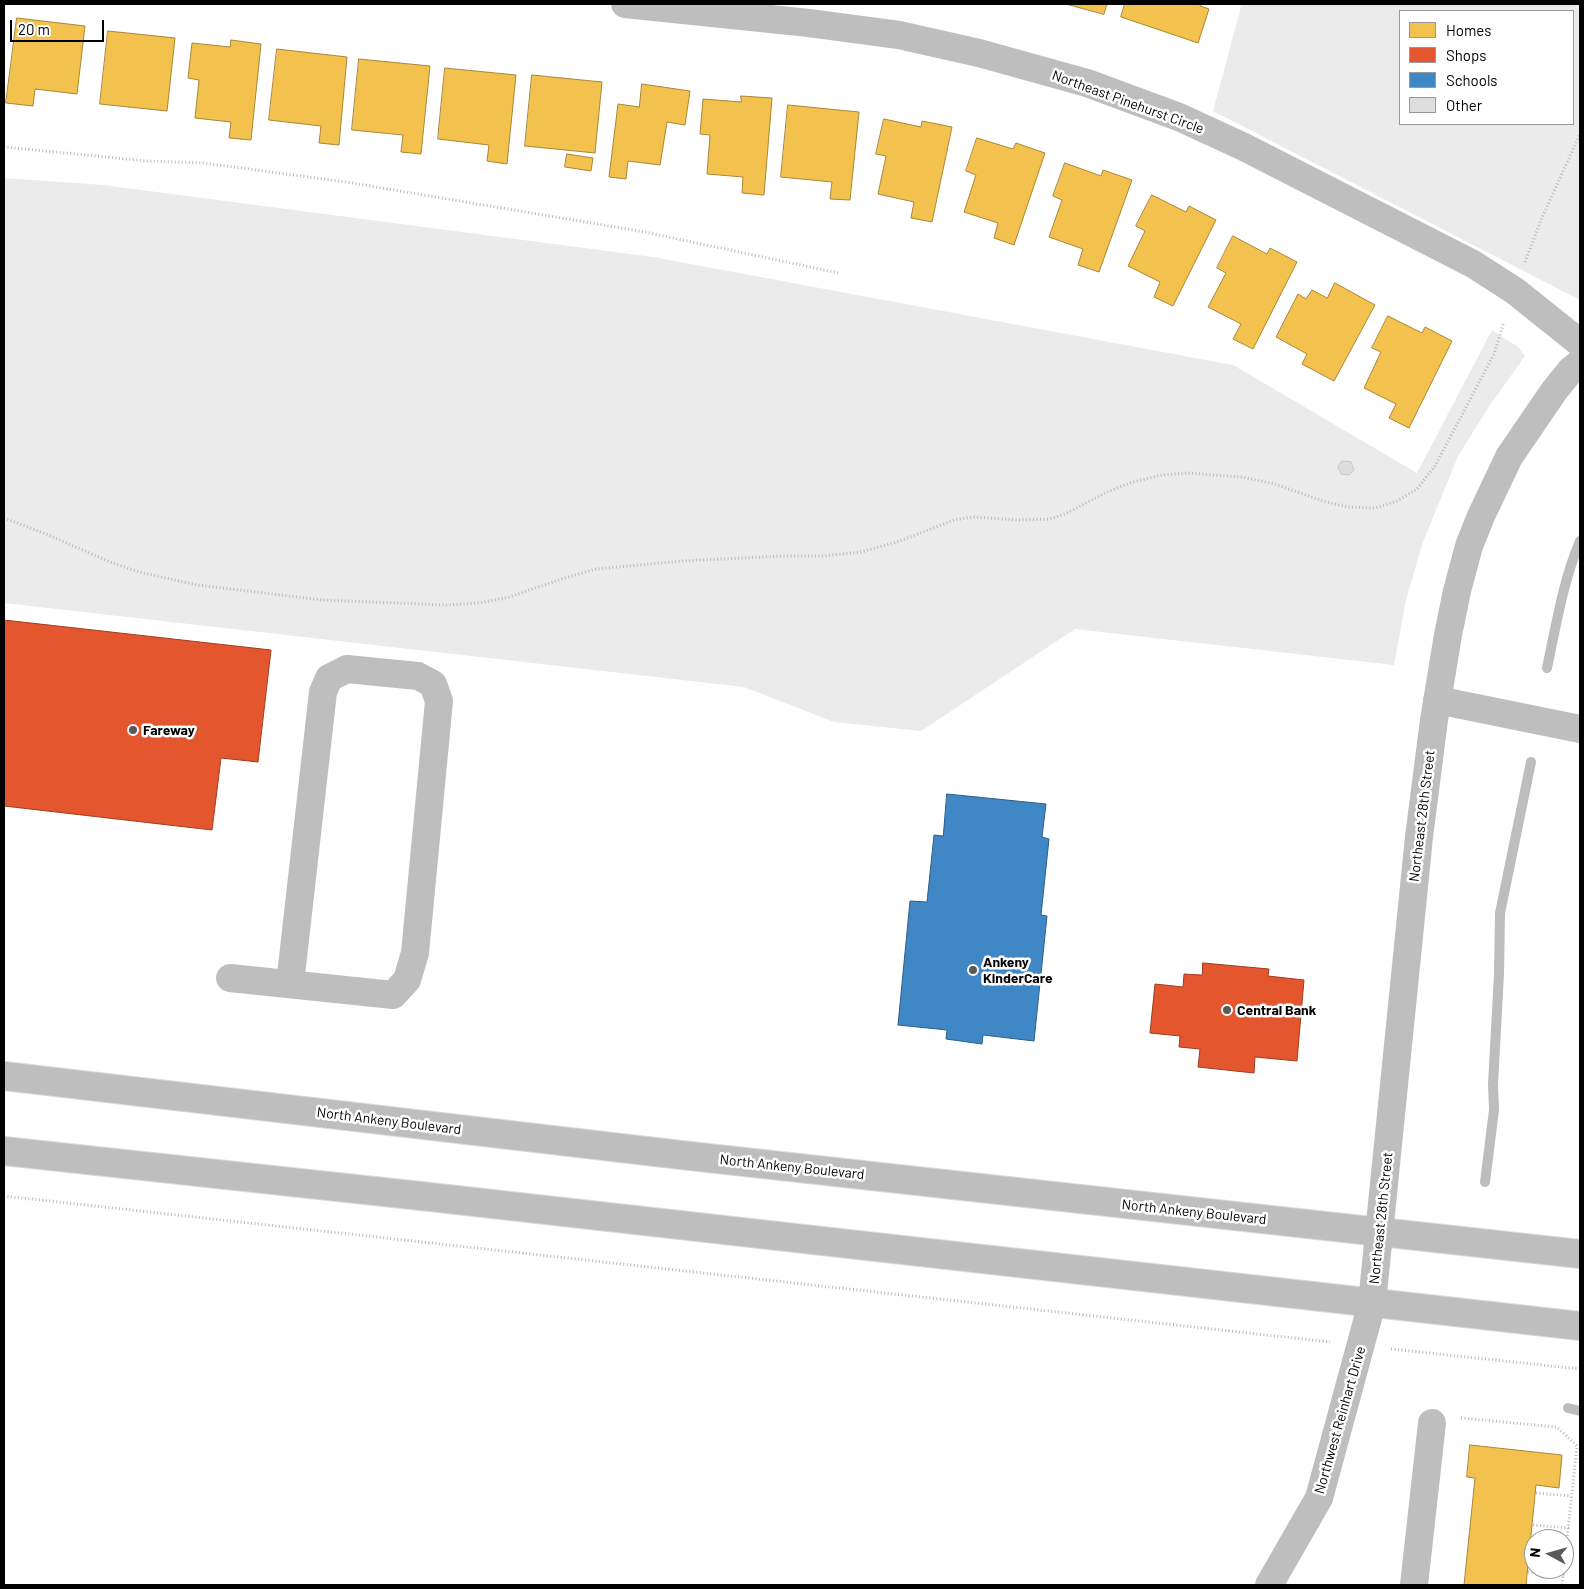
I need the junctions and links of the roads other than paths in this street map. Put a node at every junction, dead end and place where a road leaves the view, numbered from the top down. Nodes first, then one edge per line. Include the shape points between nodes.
1 (625, 4) edge
2 (1580, 343) edge
3 (1580, 363) edge
4 (1437, 700) junction
5 (1580, 728) edge
6 (230, 978) dead end
7 (290, 984) junction
8 (4, 1076) edge
9 (4, 1151) edge
10 (1380, 1233) junction
11 (1580, 1254) edge
12 (1372, 1303) junction
13 (1580, 1326) edge
14 (1444, 1420) road end
15 (1269, 1585) edge
16 (1414, 1585) edge

1 - 2 main road, Northeast Pinehurst Circle via 899,35 979,53 1087,84 1179,117 1244,146 1473,264 1515,291
3 - 4 main road, Northeast 28th Street via 1554,391 1509,457 1481,516 1457,592
4 - 5 main road
4 - 10 main road, Northeast 28th Street via 1414,886
6 - 7 main road
7 - 7 main road via 393,995 406,980 415,953 439,701 433,684 418,676 347,669 329,678 323,692
8 - 10 main road, North Ankeny Boulevard
9 - 12 main road
10 - 11 main road, North Ankeny Boulevard
10 - 12 main road, Northeast 28th Street
12 - 13 main road
12 - 15 main road, Northwest Reinhart Drive via 1319,1498
14 - 16 main road

